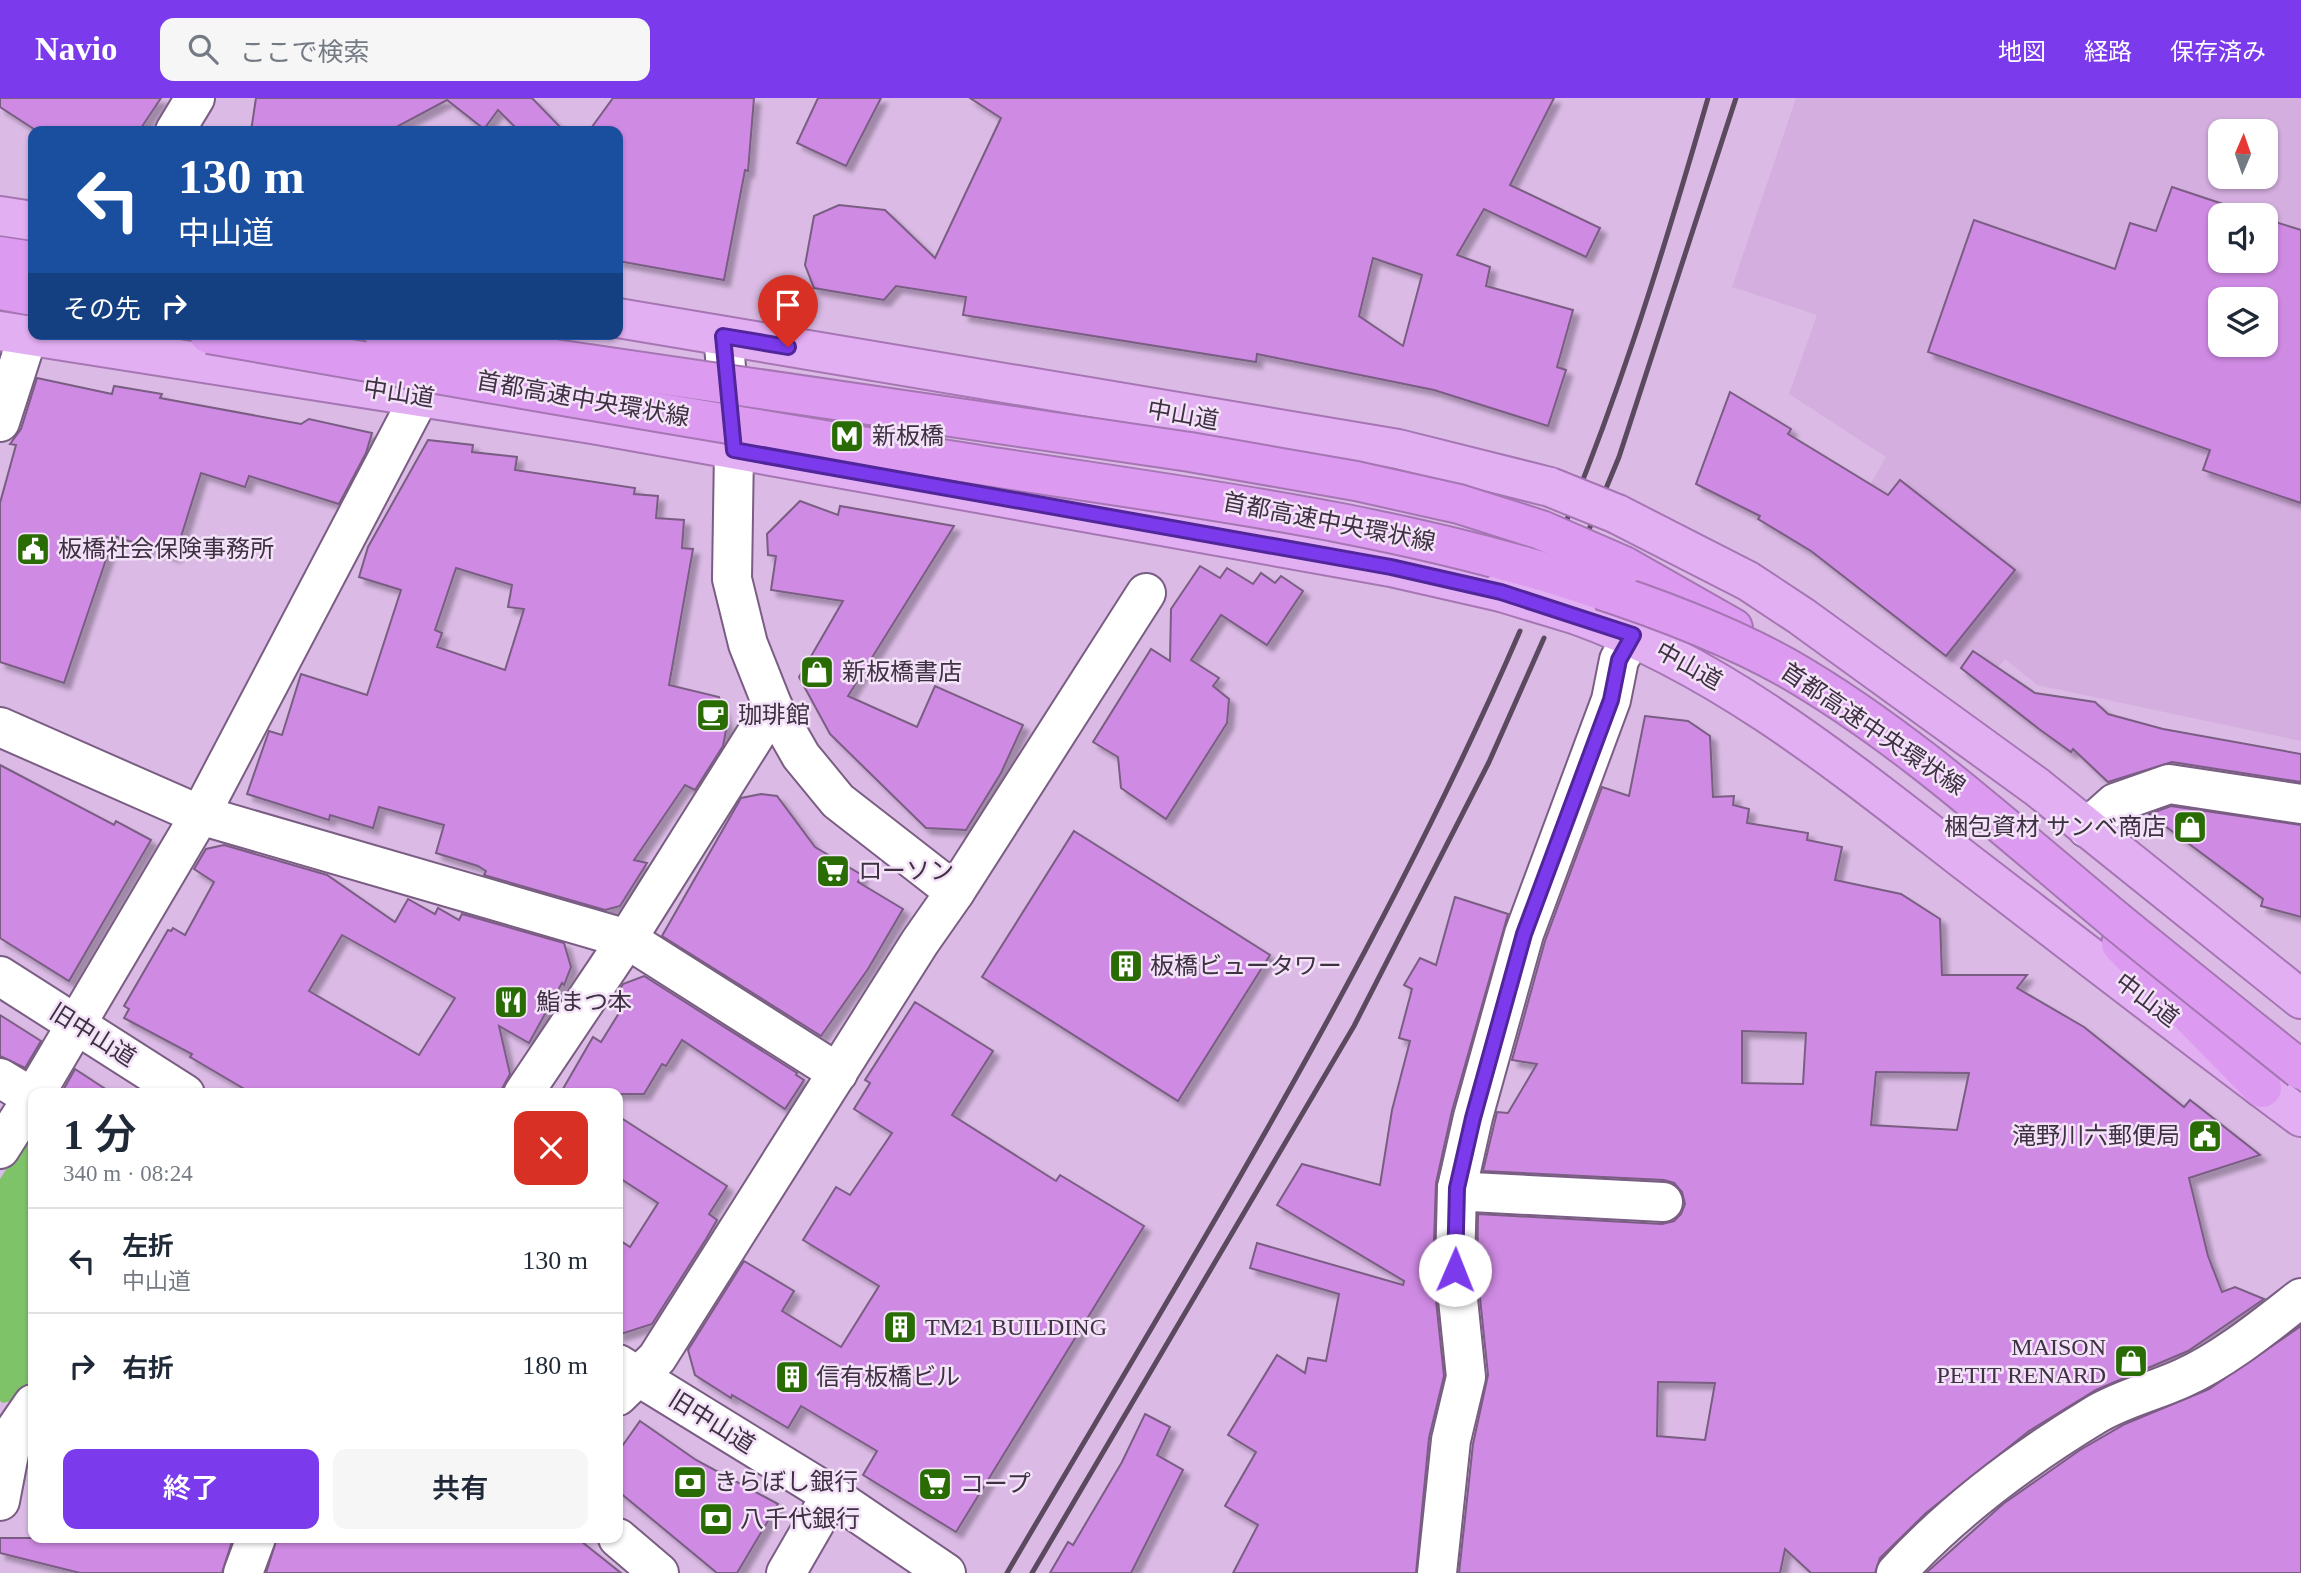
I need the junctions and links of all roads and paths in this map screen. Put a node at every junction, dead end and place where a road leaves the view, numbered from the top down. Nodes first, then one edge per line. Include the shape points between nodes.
1 (195, 98) edge
2 (177, 126) edge
3 (0, 216) edge
4 (28, 220) edge
5 (0, 256) edge
6 (28, 260) edge
7 (0, 273) edge
8 (28, 277) edge
9 (0, 290) edge
10 (28, 295) edge
11 (0, 298) edge
12 (623, 320) edge
13 (20, 323) edge
14 (113, 340) edge
15 (244, 340) edge
16 (284, 340) edge
17 (425, 340) edge
18 (532, 340) edge
19 (725, 352) junction
20 (420, 396) junction
21 (0, 422) edge
22 (734, 450) junction
23 (1146, 593) dead end
24 (1633, 635) junction
25 (773, 707) junction
26 (0, 727) edge
27 (2301, 804) edge
28 (200, 815) junction
29 (2087, 828) junction
30 (955, 892) junction
31 (627, 939) junction
32 (0, 976) edge
33 (2301, 999) edge
34 (78, 1026) junction
35 (2301, 1051) edge
36 (2301, 1070) edge
37 (838, 1073) junction
38 (0, 1078) edge
39 (40, 1088) edge
40 (176, 1088) edge
41 (527, 1088) edge
42 (2262, 1088) junction
43 (28, 1094) edge
44 (28, 1106) edge
45 (2301, 1117) edge
46 (0, 1149) edge
47 (1457, 1188) junction
48 (1663, 1202) dead end
49 (2301, 1298) edge
50 (624, 1379) edge
51 (15, 1420) edge
52 (831, 1495) junction
53 (0, 1501) edge
54 (623, 1542) edge
55 (254, 1543) edge
56 (929, 1569) edge
57 (243, 1573) edge
58 (659, 1573) edge
59 (786, 1573) edge
60 (1437, 1573) edge
61 (1896, 1573) edge

1 - 2 street
3 - 4 highway
5 - 6 highway
7 - 8 highway
9 - 10 highway
11 - 13 highway
12 - 19 highway
13 - 21 street
14 - 20 highway, 中山道
15 - 36 highway, 首都高速中央環状線, bridge via 791,435 1395,531 1624,597 1789,669 1896,739
16 - 35 highway, 首都高速中央環状線, bridge via 806,432 1402,524 1629,585 1758,640 1905,726 1987,785
17 - 42 highway, bridge via 1190,452 1459,504 1553,536 1624,566 1777,656 2038,866 2146,968
18 - 19 highway via 645,358
19 - 22 street
19 - 29 highway, 中山道, bridge via 1045,404 1199,418 1398,449 1550,487 1618,514 1748,581 2037,787
20 - 22 highway, 中山道
20 - 28 street
22 - 24 highway, 中山道, bridge via 1391,567 1501,592
22 - 25 street via 732,579 748,645
23 - 30 street
24 - 42 highway, 中山道 via 1730,688 1862,780
24 - 47 street via 1619,660 1611,700 1524,934
25 - 30 street via 801,756 838,801
25 - 31 street
26 - 28 street
27 - 29 street via 2169,784 2115,803
28 - 31 street
28 - 34 street
29 - 33 highway, 中山道
30 - 37 street
31 - 37 street
31 - 41 street
32 - 34 street, 旧中山道
34 - 39 street
34 - 40 street, 旧中山道
37 - 50 street via 657,1358
38 - 43 street
42 - 45 highway, 中山道
44 - 46 street
47 - 48 street
47 - 60 street via 1455,1270 1466,1377 1451,1440
49 - 61 street via 2186,1377 2097,1413 2039,1452 1916,1551
50 - 52 street, 旧中山道
51 - 53 street
52 - 56 street, 旧中山道
52 - 59 street
54 - 58 street
55 - 57 street

